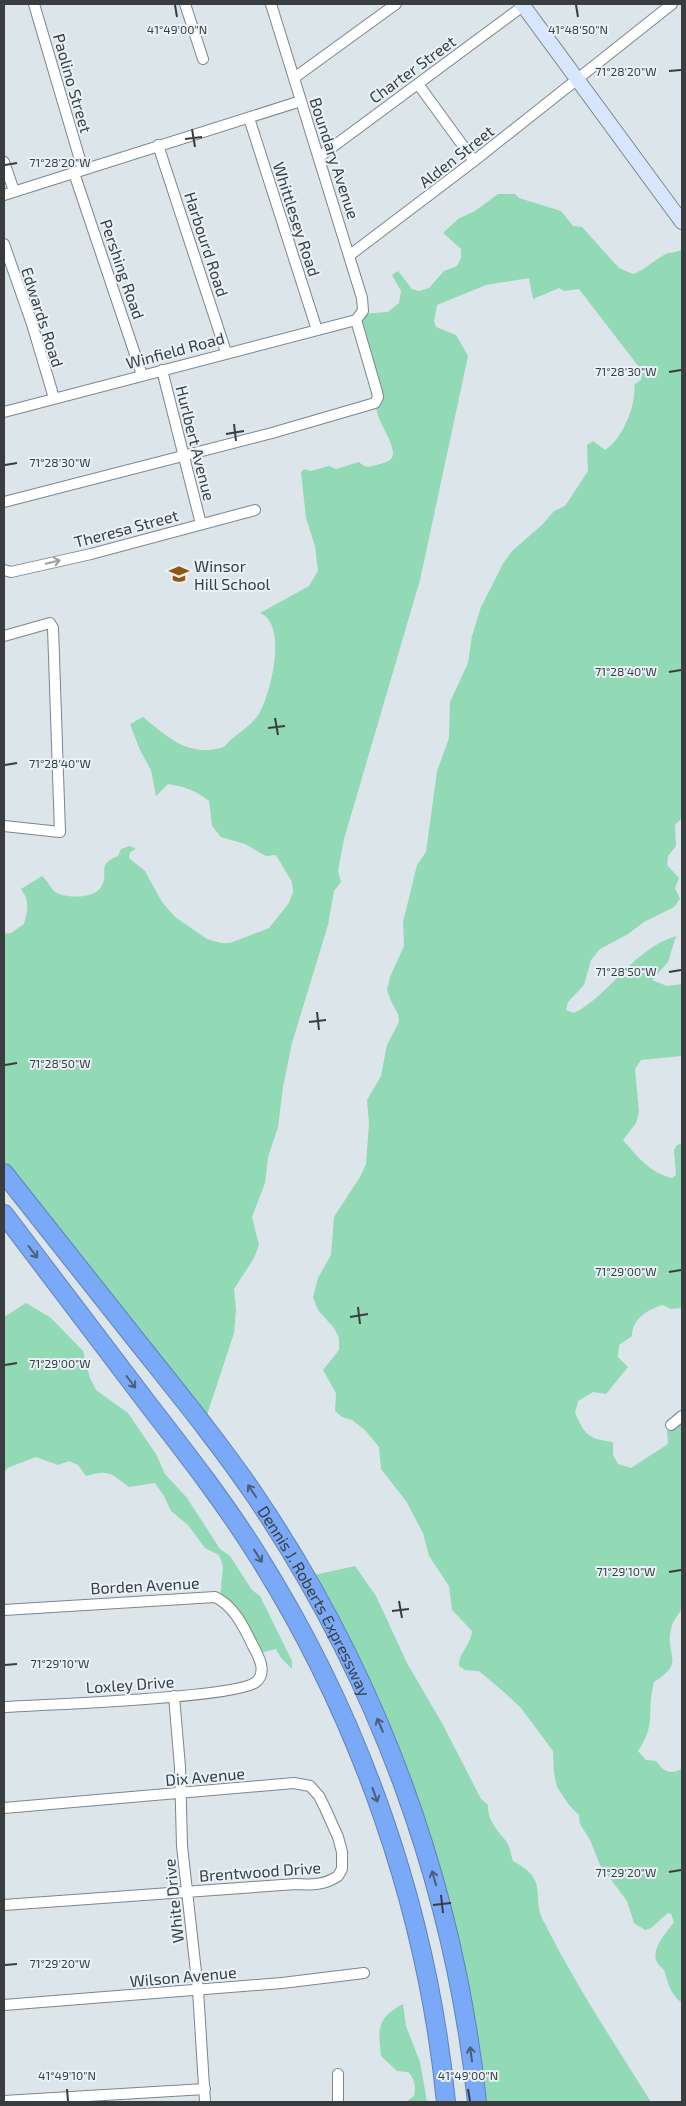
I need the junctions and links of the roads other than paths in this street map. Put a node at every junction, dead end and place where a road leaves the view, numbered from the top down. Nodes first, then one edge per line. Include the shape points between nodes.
1 (34, 4) edge
2 (185, 4) edge
3 (270, 4) edge
4 (396, 4) edge
5 (672, 4) edge
6 (523, 5) edge
7 (203, 59) dead end
8 (294, 78) junction
9 (578, 78) junction
10 (418, 84) junction
11 (301, 102) junction
12 (249, 118) junction
13 (158, 145) junction
14 (319, 157) junction
15 (474, 161) junction
16 (4, 162) edge
17 (78, 172) junction
18 (14, 191) junction
19 (4, 195) edge
20 (682, 222) edge
21 (4, 244) edge
22 (350, 254) junction
23 (356, 320) junction
24 (317, 330) junction
25 (226, 352) junction
26 (162, 370) junction
27 (142, 375) junction
28 (54, 398) junction
29 (4, 412) edge
30 (184, 454) junction
31 (4, 502) edge
32 (255, 510) dead end
33 (201, 524) junction
34 (4, 570) edge
35 (4, 636) edge
36 (4, 826) edge
37 (4, 1173) edge
38 (4, 1214) edge
39 (682, 1416) edge
40 (670, 1425) dead end
41 (4, 1610) edge
42 (256, 1682) joint
43 (174, 1696) junction
44 (4, 1707) edge
45 (180, 1794) junction
46 (4, 1808) edge
47 (338, 1876) joint
48 (188, 1891) junction
49 (4, 1905) edge
50 (364, 1973) dead end
51 (198, 1990) junction
52 (4, 2005) edge
53 (338, 2074) dead end
54 (205, 2089) junction
55 (4, 2101) edge
56 (205, 2102) edge
57 (338, 2102) edge
58 (446, 2102) edge
59 (477, 2102) edge

1 - 17 street, Paolino Street
2 - 7 street
3 - 8 street, Boundary Avenue
4 - 8 street
5 - 9 street, Alden Street
6 - 9 main road
6 - 10 street, Charter Street
8 - 11 street, Boundary Avenue
9 - 15 street, Alden Street
9 - 20 main road
10 - 14 street, Charter Street
10 - 15 street
11 - 12 street
11 - 14 street, Boundary Avenue
12 - 13 street
12 - 24 street, Whittlesey Road
13 - 17 street
13 - 25 street, Harbourd Road
14 - 22 street, Boundary Avenue
15 - 22 street, Alden Street
16 - 18 street
17 - 18 street
17 - 27 street, Pershing Road
18 - 19 street
21 - 28 street, Edwards Road
22 - 23 street, Boundary Avenue via 364,305
23 - 24 street, Winfield Road
23 - 30 street via 377,392 375,403
24 - 25 street, Winfield Road
25 - 26 street, Winfield Road
26 - 27 street, Winfield Road
26 - 30 street, Hurlbert Avenue
27 - 28 street, Winfield Road
28 - 29 street, Winfield Road
30 - 31 street
30 - 33 street, Hurlbert Avenue
32 - 33 street, Theresa Street
34 -> 33 street, Theresa Street via 11,572 91,554
35 - 36 street via 50,623 53,628 60,832
59 -> 37 highway, Dennis J. Roberts Expressway via 461,1992 430,1862 391,1750 335,1628 300,1566 240,1473
38 -> 58 highway, Dennis J. Roberts Expressway via 221,1502 273,1581 319,1664 367,1772 400,1869 430,1991
39 - 40 street
41 - 42 street, Borden Avenue via 215,1597 231,1608 259,1658 262,1670
42 - 43 street, Loxley Drive via 240,1689
43 - 44 street, Loxley Drive
43 - 45 street, White Drive
45 - 46 street, Dix Avenue
45 - 47 street, Dix Avenue via 294,1783 310,1786 319,1796 338,1837 343,1859
45 - 48 street, White Drive
47 - 48 street, Brentwood Drive via 326,1883 312,1885
48 - 49 street, Brentwood Drive
48 - 51 street, White Drive
50 - 51 street, Wilson Avenue
51 - 52 street, Wilson Avenue
51 - 54 street, White Drive
53 - 57 street
54 - 55 street
54 - 56 street, White Drive

